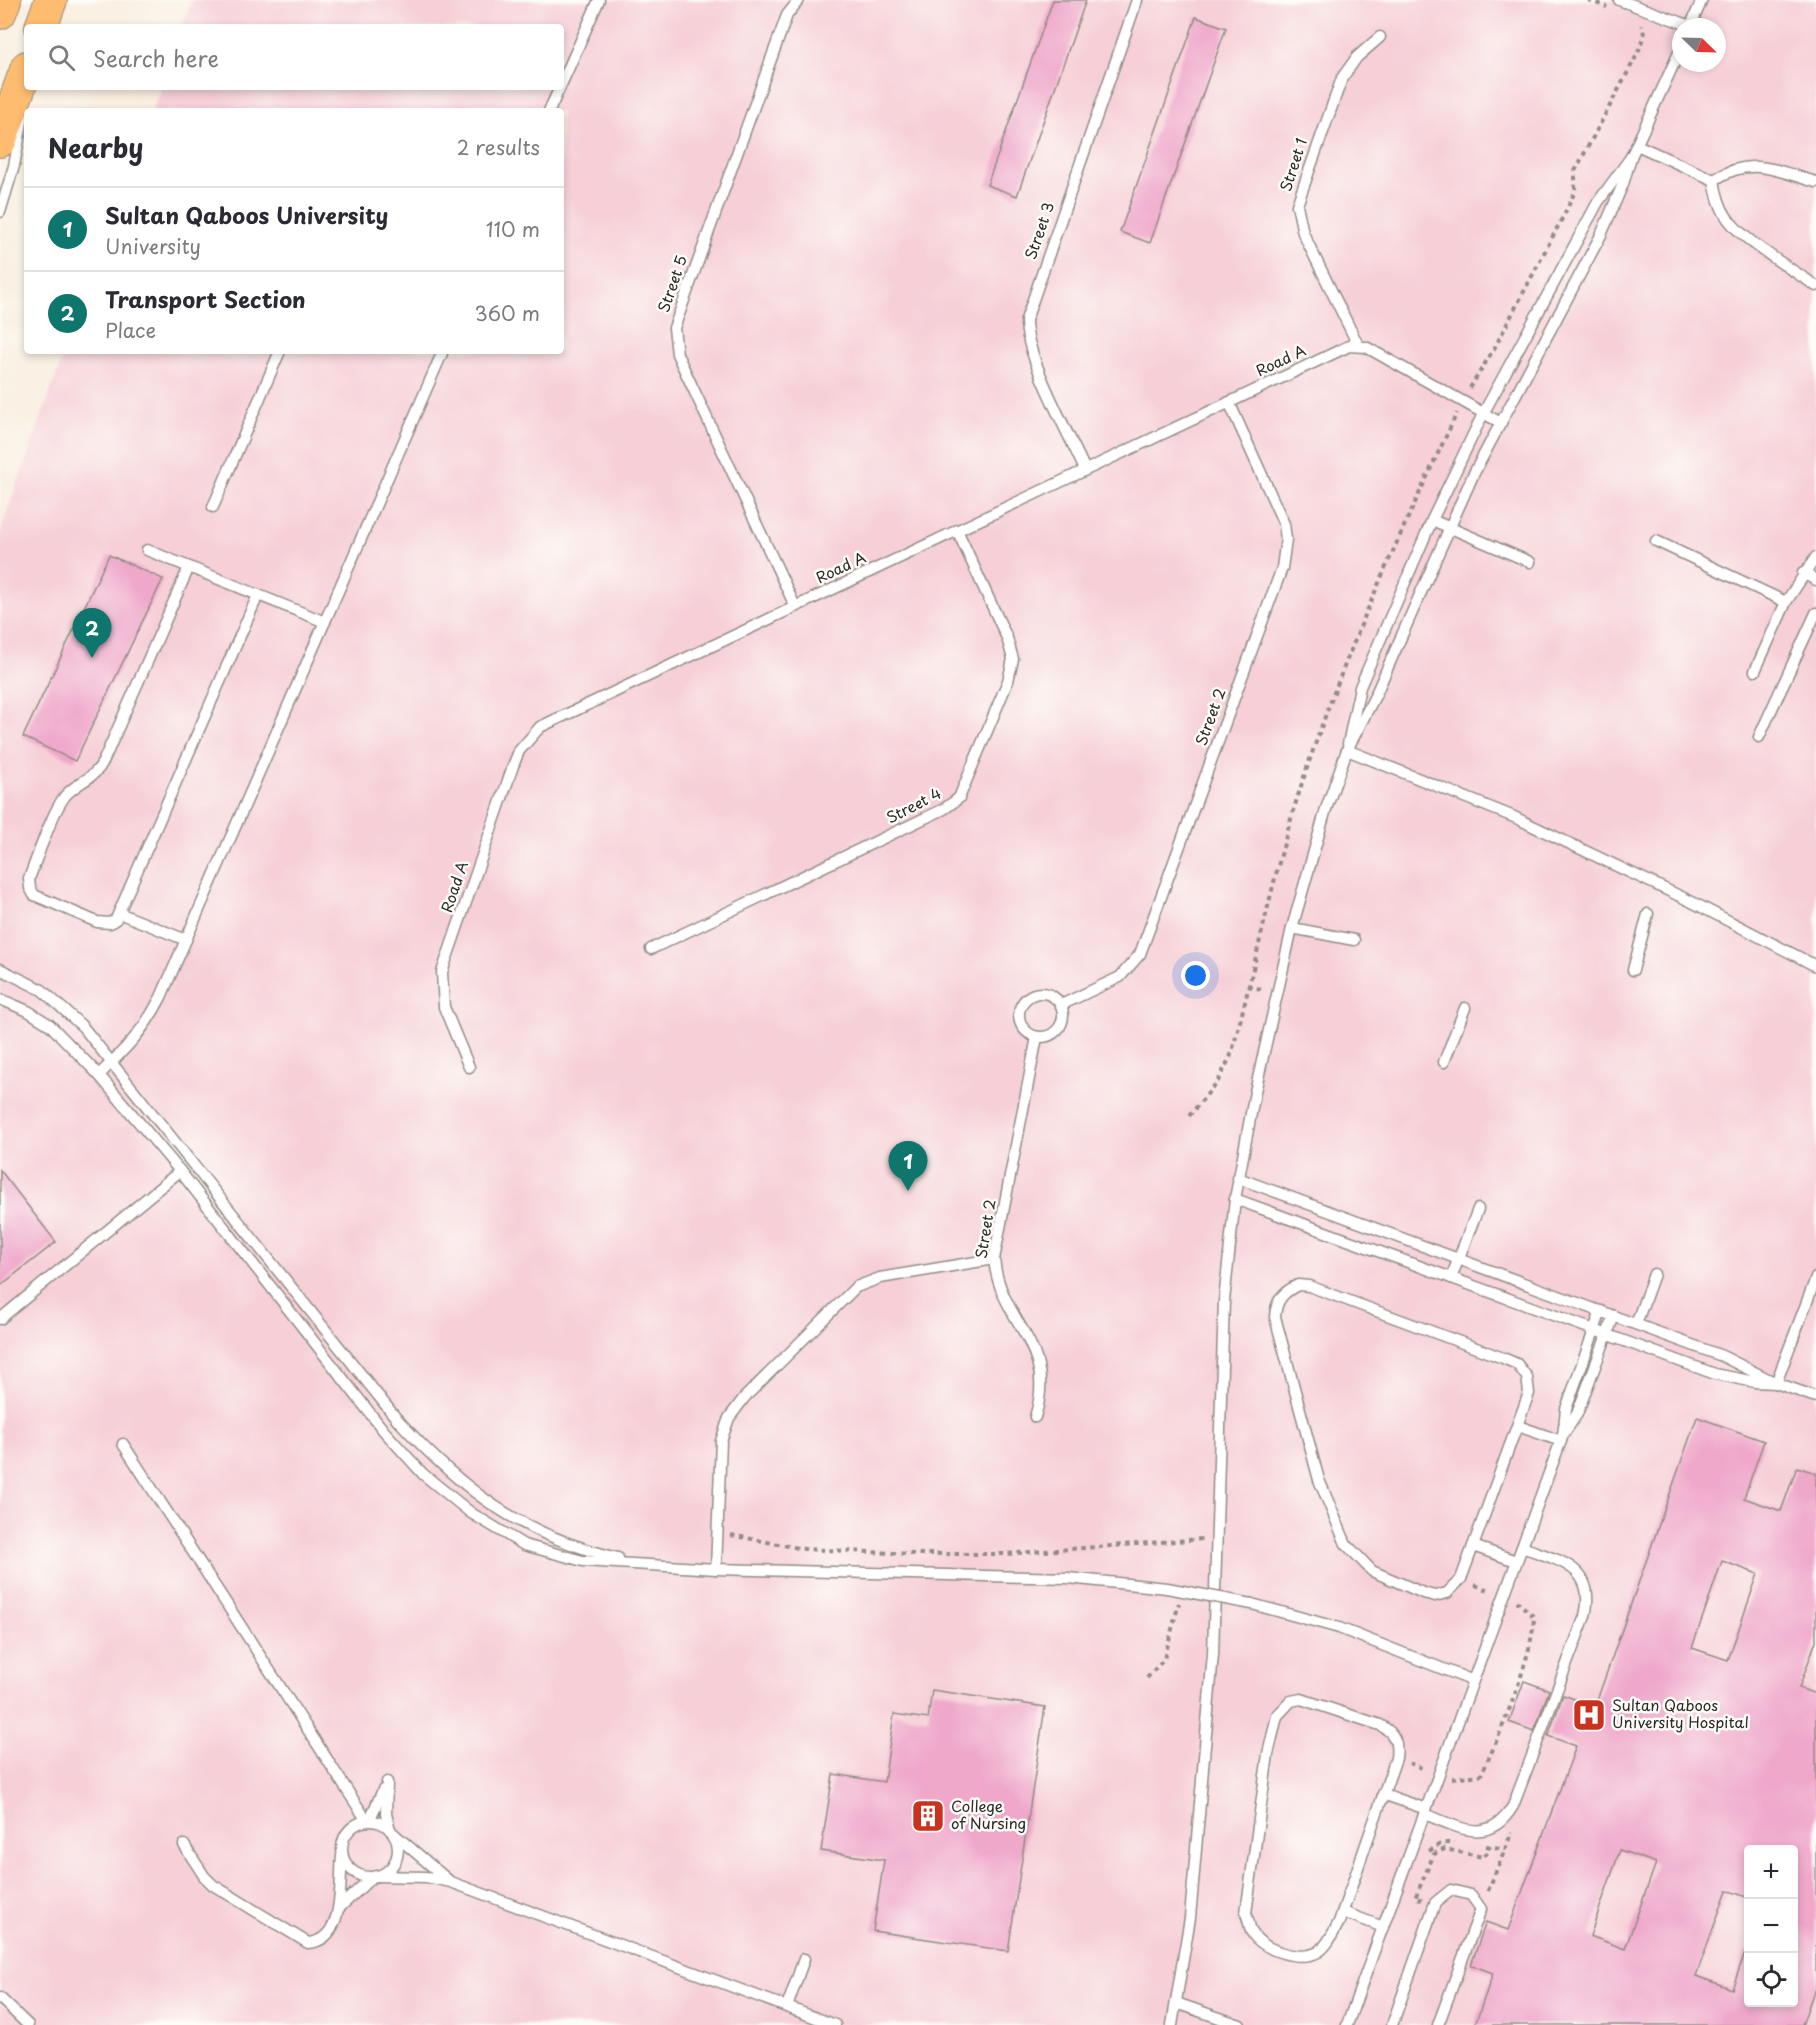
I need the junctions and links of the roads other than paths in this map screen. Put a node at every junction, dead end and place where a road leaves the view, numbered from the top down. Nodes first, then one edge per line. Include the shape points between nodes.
1 (5, 0) edge
2 (51, 0) edge
3 (599, 0) edge
4 (798, 0) edge
5 (1137, 0) edge
6 (1619, 0) edge
7 (1702, 0) edge
8 (0, 13) edge
9 (1694, 18) edge
10 (1672, 19) edge
11 (42, 24) edge
12 (1380, 37) dead end
13 (1672, 68) edge
14 (24, 75) edge
15 (564, 77) edge
16 (25, 90) edge
17 (558, 90) edge
18 (550, 108) edge
19 (0, 141) edge
20 (1637, 145) junction
21 (1630, 157) junction
22 (1714, 180) junction
23 (1816, 182) edge
24 (0, 212) edge
25 (1816, 286) edge
26 (1358, 345) junction
27 (279, 354) edge
28 (442, 354) edge
29 (1229, 402) junction
30 (1483, 414) junction
31 (1501, 423) junction
32 (1085, 470) junction
33 (213, 507) dead end
34 (1432, 520) junction
35 (1449, 528) junction
36 (957, 530) junction
37 (1656, 541) dead end
38 (147, 550) dead end
39 (1816, 557) edge
40 (1530, 562) dead end
41 (189, 567) junction
42 (1803, 573) junction
43 (1816, 580) edge
44 (258, 595) junction
45 (1786, 602) junction
46 (795, 606) junction
47 (1816, 613) edge
48 (325, 622) junction
49 (1755, 671) dead end
50 (1759, 737) dead end
51 (1347, 750) junction
52 (119, 913) junction
53 (1648, 914) dead end
54 (1292, 928) junction
55 (186, 940) junction
56 (1354, 940) dead end
57 (651, 949) dead end
58 (1816, 966) edge
59 (0, 969) edge
60 (1633, 970) dead end
61 (0, 999) edge
62 (1061, 1005) junction
63 (1465, 1008) dead end
64 (1037, 1037) junction
65 (112, 1062) junction
66 (1444, 1062) dead end
67 (469, 1067) dead end
68 (99, 1076) junction
69 (180, 1171) junction
70 (1238, 1178) junction
71 (1235, 1199) junction
72 (1478, 1209) dead end
73 (994, 1259) junction
74 (1458, 1259) junction
75 (1654, 1274) dead end
76 (1450, 1278) junction
77 (1816, 1278) edge
78 (1601, 1311) junction
79 (1614, 1316) junction
80 (0, 1319) edge
81 (1636, 1324) junction
82 (1593, 1330) junction
83 (1607, 1335) junction
84 (1776, 1383) junction
85 (1816, 1397) edge
86 (1035, 1417) dead end
87 (1518, 1426) junction
88 (1562, 1438) junction
89 (123, 1444) dead end
90 (1473, 1546) junction
91 (1522, 1547) junction
92 (1516, 1562) junction
93 (644, 1565) junction
94 (716, 1569) junction
95 (1472, 1680) junction
96 (1383, 1794) junction
97 (1425, 1812) junction
98 (368, 1821) junction
99 (391, 1831) junction
100 (184, 1845) dead end
101 (342, 1856) junction
102 (374, 1877) junction
103 (451, 1882) junction
104 (339, 1908) junction
105 (1343, 1912) junction
106 (1383, 1927) junction
107 (804, 1959) dead end
108 (0, 1998) edge
109 (1176, 2003) junction
110 (787, 2007) junction
111 (28, 2025) edge
112 (835, 2025) edge
113 (1172, 2025) edge
114 (1240, 2025) edge
115 (1347, 2025) edge
116 (1392, 2025) edge
117 (1438, 2025) edge

1 - 8 main road
2 - 11 main road
3 - 15 lane
4 - 46 lane, Street 5 via 787,15 674,328 677,354
5 - 32 lane, Street 3 via 1026,320 1031,352
6 - 10 lane
7 - 9 lane
12 - 26 lane, Street 1 via 1357,57 1342,78 1297,205 1303,233
13 - 20 lane
14 - 19 main road
16 - 24 lane via 21,134
17 - 18 lane
20 - 21 lane
20 - 22 lane
21 - 30 lane via 1598,202
21 - 31 lane via 1601,235
22 - 23 lane via 1731,169 1752,165
22 - 25 lane via 1722,209 1740,232
26 - 29 lane, Road A via 1341,349
26 - 30 lane
27 - 33 lane
28 - 48 lane
29 - 32 lane, Road A
29 - 62 lane, Street 2 via 1284,524 1282,568 1140,954 1120,977
30 - 31 lane
30 - 34 lane
31 - 35 lane
32 - 36 lane, Road A
34 - 35 lane
34 - 51 lane via 1360,687
35 - 40 lane
35 - 51 lane
36 - 46 lane, Road A
36 - 57 lane, Street 4 via 1013,659 1008,681 959,798 944,809
37 - 45 lane
38 - 41 lane
39 - 42 lane
41 - 44 lane
41 - 52 lane via 104,762 94,776 62,801 29,879 34,895 97,922 111,923
42 - 43 lane
42 - 45 lane
44 - 48 lane
44 - 52 lane
45 - 49 lane
46 - 67 lane, Road A via 554,719 540,727 519,751 442,972 444,1007
47 - 50 lane
48 - 55 lane
51 - 54 lane
51 - 58 lane via 1514,817
52 - 55 lane
53 - 60 lane
54 - 56 lane
54 - 70 lane
55 - 65 lane via 149,1022
59 - 65 lane via 42,990 64,1007
61 - 68 lane via 50,1025
62 - 64 lane via 1059,1028 1045,1037
62 - 64 lane via 1042,993 1034,994 1022,1005 1023,1028
63 - 66 lane
64 - 73 lane, Street 2
65 - 68 lane
65 - 93 lane via 396,1418 436,1461 481,1498 532,1529 586,1551
68 - 69 lane
69 - 80 lane
69 - 93 lane via 384,1431 423,1474 471,1513 524,1545 583,1561
70 - 71 lane
70 - 74 lane
71 - 76 lane
71 - 109 lane via 1224,1301 1212,1654 1197,1850
72 - 74 lane
73 - 86 lane, Street 2 via 999,1285 1039,1363 1042,1381
73 - 94 lane via 880,1278 856,1287 744,1398 729,1418 721,1441
74 - 76 lane
74 - 78 lane
75 - 81 lane
76 - 82 lane
77 - 84 lane
78 - 79 lane
78 - 82 lane
79 - 81 lane
79 - 83 lane
81 - 84 lane via 1740,1363
82 - 83 lane
82 - 88 lane via 1566,1409
83 - 84 lane via 1715,1374
83 - 88 lane via 1577,1414
84 - 85 lane
87 - 88 lane
87 - 90 lane
87 - 90 lane via 1529,1393 1527,1377 1517,1364 1308,1286 1298,1285 1280,1296 1275,1317 1300,1416 1319,1480 1346,1544 1372,1571 1435,1596 1447,1593 1461,1580
88 - 91 lane
89 - 98 lane
90 - 92 lane
91 - 92 lane
91 - 97 lane via 1575,1568 1585,1581 1589,1598 1517,1795 1505,1819 1477,1832
92 - 95 lane
93 - 94 lane
94 - 95 lane, bridge via 1068,1578 1167,1588 1252,1604 1340,1628
95 - 97 lane
96 - 97 lane
96 - 105 lane
96 - 105 lane via 1398,1746 1388,1730 1301,1699 1291,1701 1277,1716 1250,1878 1246,1913 1252,1932 1265,1945 1295,1956 1318,1952
97 - 106 lane
98 - 99 lane
98 - 99 lane via 387,1782 386,1814
98 - 101 lane via 357,1824 344,1837
99 - 102 lane via 397,1843 393,1864
99 - 103 lane
100 - 104 lane via 213,1886 308,1944 326,1938
101 - 102 lane via 353,1872
101 - 104 lane
102 - 103 lane via 418,1876
102 - 104 lane
103 - 110 lane
105 - 106 lane
106 - 115 lane
107 - 110 lane
108 - 111 lane
109 - 113 lane
109 - 114 lane
110 - 112 lane
116 - 117 lane via 1435,1904 1450,1890 1471,1895 1481,1909

